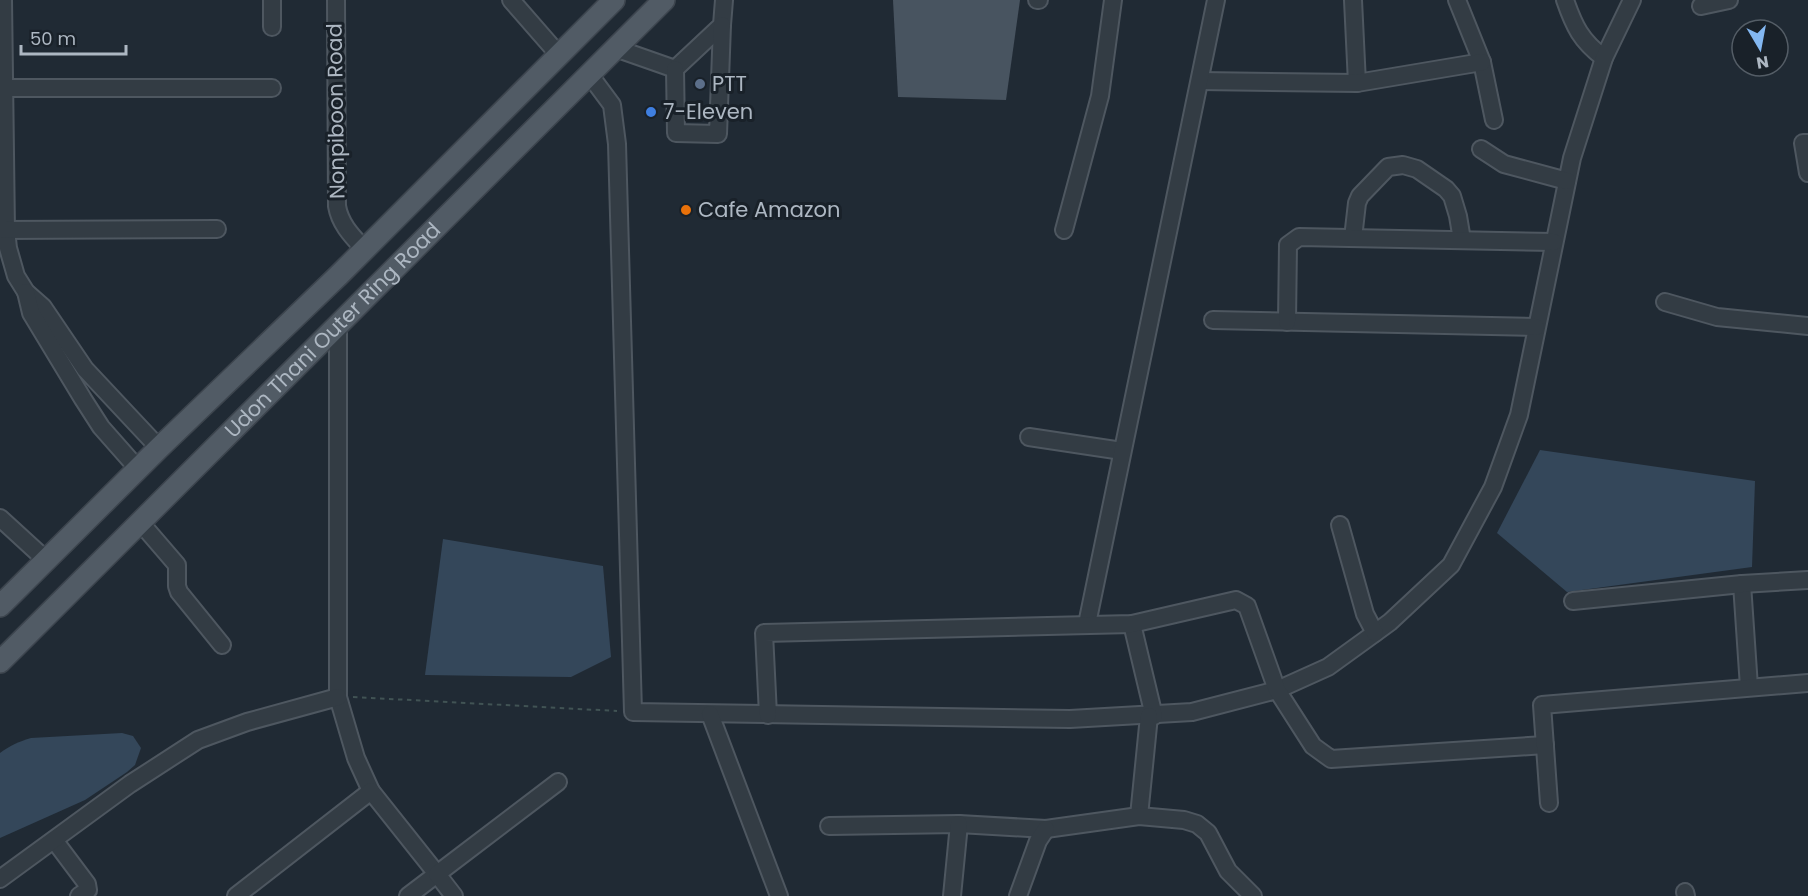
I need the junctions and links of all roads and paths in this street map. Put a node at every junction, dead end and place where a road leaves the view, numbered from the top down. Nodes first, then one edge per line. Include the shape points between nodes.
1 (3, 0) edge
2 (272, 0) edge
3 (336, 0) edge
4 (511, 0) edge
5 (614, 0) edge
6 (664, 0) edge
7 (724, 0) edge
8 (1113, 0) edge
9 (1216, 0) edge
10 (1353, 0) edge
11 (1457, 0) edge
12 (1565, 0) edge
13 (1631, 0) edge
14 (1729, 0) edge
15 (1701, 6) dead end
16 (722, 25) junction
17 (272, 27) dead end
18 (615, 48) junction
19 (559, 55) junction
20 (1604, 58) junction
21 (1482, 62) junction
22 (675, 69) junction
23 (589, 74) junction
24 (1200, 81) junction
25 (1357, 83) junction
26 (2, 88) edge
27 (272, 88) dead end
28 (1494, 120) dead end
29 (1808, 143) edge
30 (1481, 148) dead end
31 (1808, 173) edge
32 (1567, 181) junction
33 (217, 229) dead end
34 (3, 230) edge
35 (1064, 230) dead end
36 (1353, 237) junction
37 (1461, 240) junction
38 (1554, 242) junction
39 (364, 249) junction
40 (26, 292) junction
41 (1665, 302) dead end
42 (1213, 320) dead end
43 (1287, 322) junction
44 (339, 324) junction
45 (1808, 326) edge
46 (1536, 327) junction
47 (1029, 437) dead end
48 (159, 448) junction
49 (1122, 451) junction
50 (138, 469) junction
51 (0, 518) edge
52 (140, 522) junction
53 (1340, 525) dead end
54 (47, 561) junction
55 (1808, 580) edge
56 (1742, 584) junction
57 (1573, 601) dead end
58 (0, 606) edge
59 (1087, 624) junction
60 (1132, 624) junction
61 (1375, 633) junction
62 (222, 645) dead end
63 (0, 662) edge
64 (1808, 682) edge
65 (1749, 687) junction
66 (1277, 690) junction
67 (338, 697) junction
68 (633, 712) junction
69 (768, 715) junction
70 (1151, 716) junction
71 (712, 719) junction
72 (1545, 745) junction
73 (558, 782) dead end
74 (371, 791) junction
75 (1549, 803) dead end
76 (1139, 816) junction
77 (959, 824) junction
78 (829, 826) dead end
79 (1046, 829) junction
80 (54, 840) junction
81 (437, 874) junction
82 (0, 879) edge
83 (79, 896) edge
84 (236, 896) edge
85 (408, 896) edge
86 (454, 896) edge
87 (779, 896) edge
88 (952, 896) edge
89 (1018, 896) edge
90 (1253, 896) edge

1 - 26 street
2 - 17 street
3 - 39 street, Nonpiboon Road via 337,206 344,225
4 - 19 street
5 - 19 main road, Udon Thani Outer Ring Road
6 - 18 main road, Udon Thani Outer Ring Road
7 - 16 street
8 - 35 street via 1100,96
9 - 24 street
10 - 25 street
11 - 21 street
12 - 20 street via 1573,25 1588,46
13 - 20 street
14 - 15 street
16 - 22 street
16 - 22 street via 718,134 676,134
18 - 22 street
18 - 23 main road, Udon Thani Outer Ring Road
19 - 39 main road, Udon Thani Outer Ring Road
20 - 32 street
21 - 25 street
21 - 28 street
23 - 44 main road, Udon Thani Outer Ring Road
23 - 68 street via 612,105 617,144
24 - 25 street
24 - 49 street
26 - 27 street
26 - 34 street
29 - 31 street via 1803,143
30 - 32 street via 1504,165
32 - 38 street
33 - 34 street
34 - 40 street via 16,276
36 - 37 street
36 - 37 street via 1360,196 1388,167 1402,165 1417,170 1452,196
36 - 43 street via 1299,237 1288,244
37 - 38 street
38 - 46 street
39 - 48 main road, Udon Thani Outer Ring Road
40 - 48 street via 44,307 86,369
40 - 50 street via 31,312 83,399
41 - 45 street via 1717,317
42 - 43 street
43 - 46 street
44 - 52 main road, Udon Thani Outer Ring Road
44 - 67 street
46 - 61 street via 1519,415 1493,487 1451,564
47 - 49 street
48 - 50 main road, Udon Thani Outer Ring Road
49 - 59 street
50 - 54 main road, Udon Thani Outer Ring Road
51 - 54 street
52 - 62 street via 177,566 179,592
52 - 63 main road, Udon Thani Outer Ring Road
53 - 61 street via 1365,614
54 - 58 main road, Udon Thani Outer Ring Road
55 - 56 street
56 - 57 street
56 - 65 street
59 - 60 street
59 - 69 street via 764,633
60 - 66 street via 1236,600 1247,606
60 - 70 street
61 - 66 street via 1328,667
64 - 65 street
65 - 72 street via 1542,705
66 - 70 street via 1192,712
66 - 72 street via 1313,746 1331,759
67 - 68 path
67 - 74 street via 356,758
67 - 80 street via 198,740
68 - 71 street
69 - 70 street via 1070,719
69 - 71 street
70 - 76 street
71 - 87 street
72 - 75 street
73 - 81 street
74 - 81 street
74 - 84 street
76 - 79 street
76 - 90 street via 1197,824 1208,833 1227,871
77 - 78 street
77 - 79 street
77 - 88 street
79 - 89 street
80 - 82 street
80 - 83 street via 87,884 88,890
81 - 85 street
81 - 86 street

